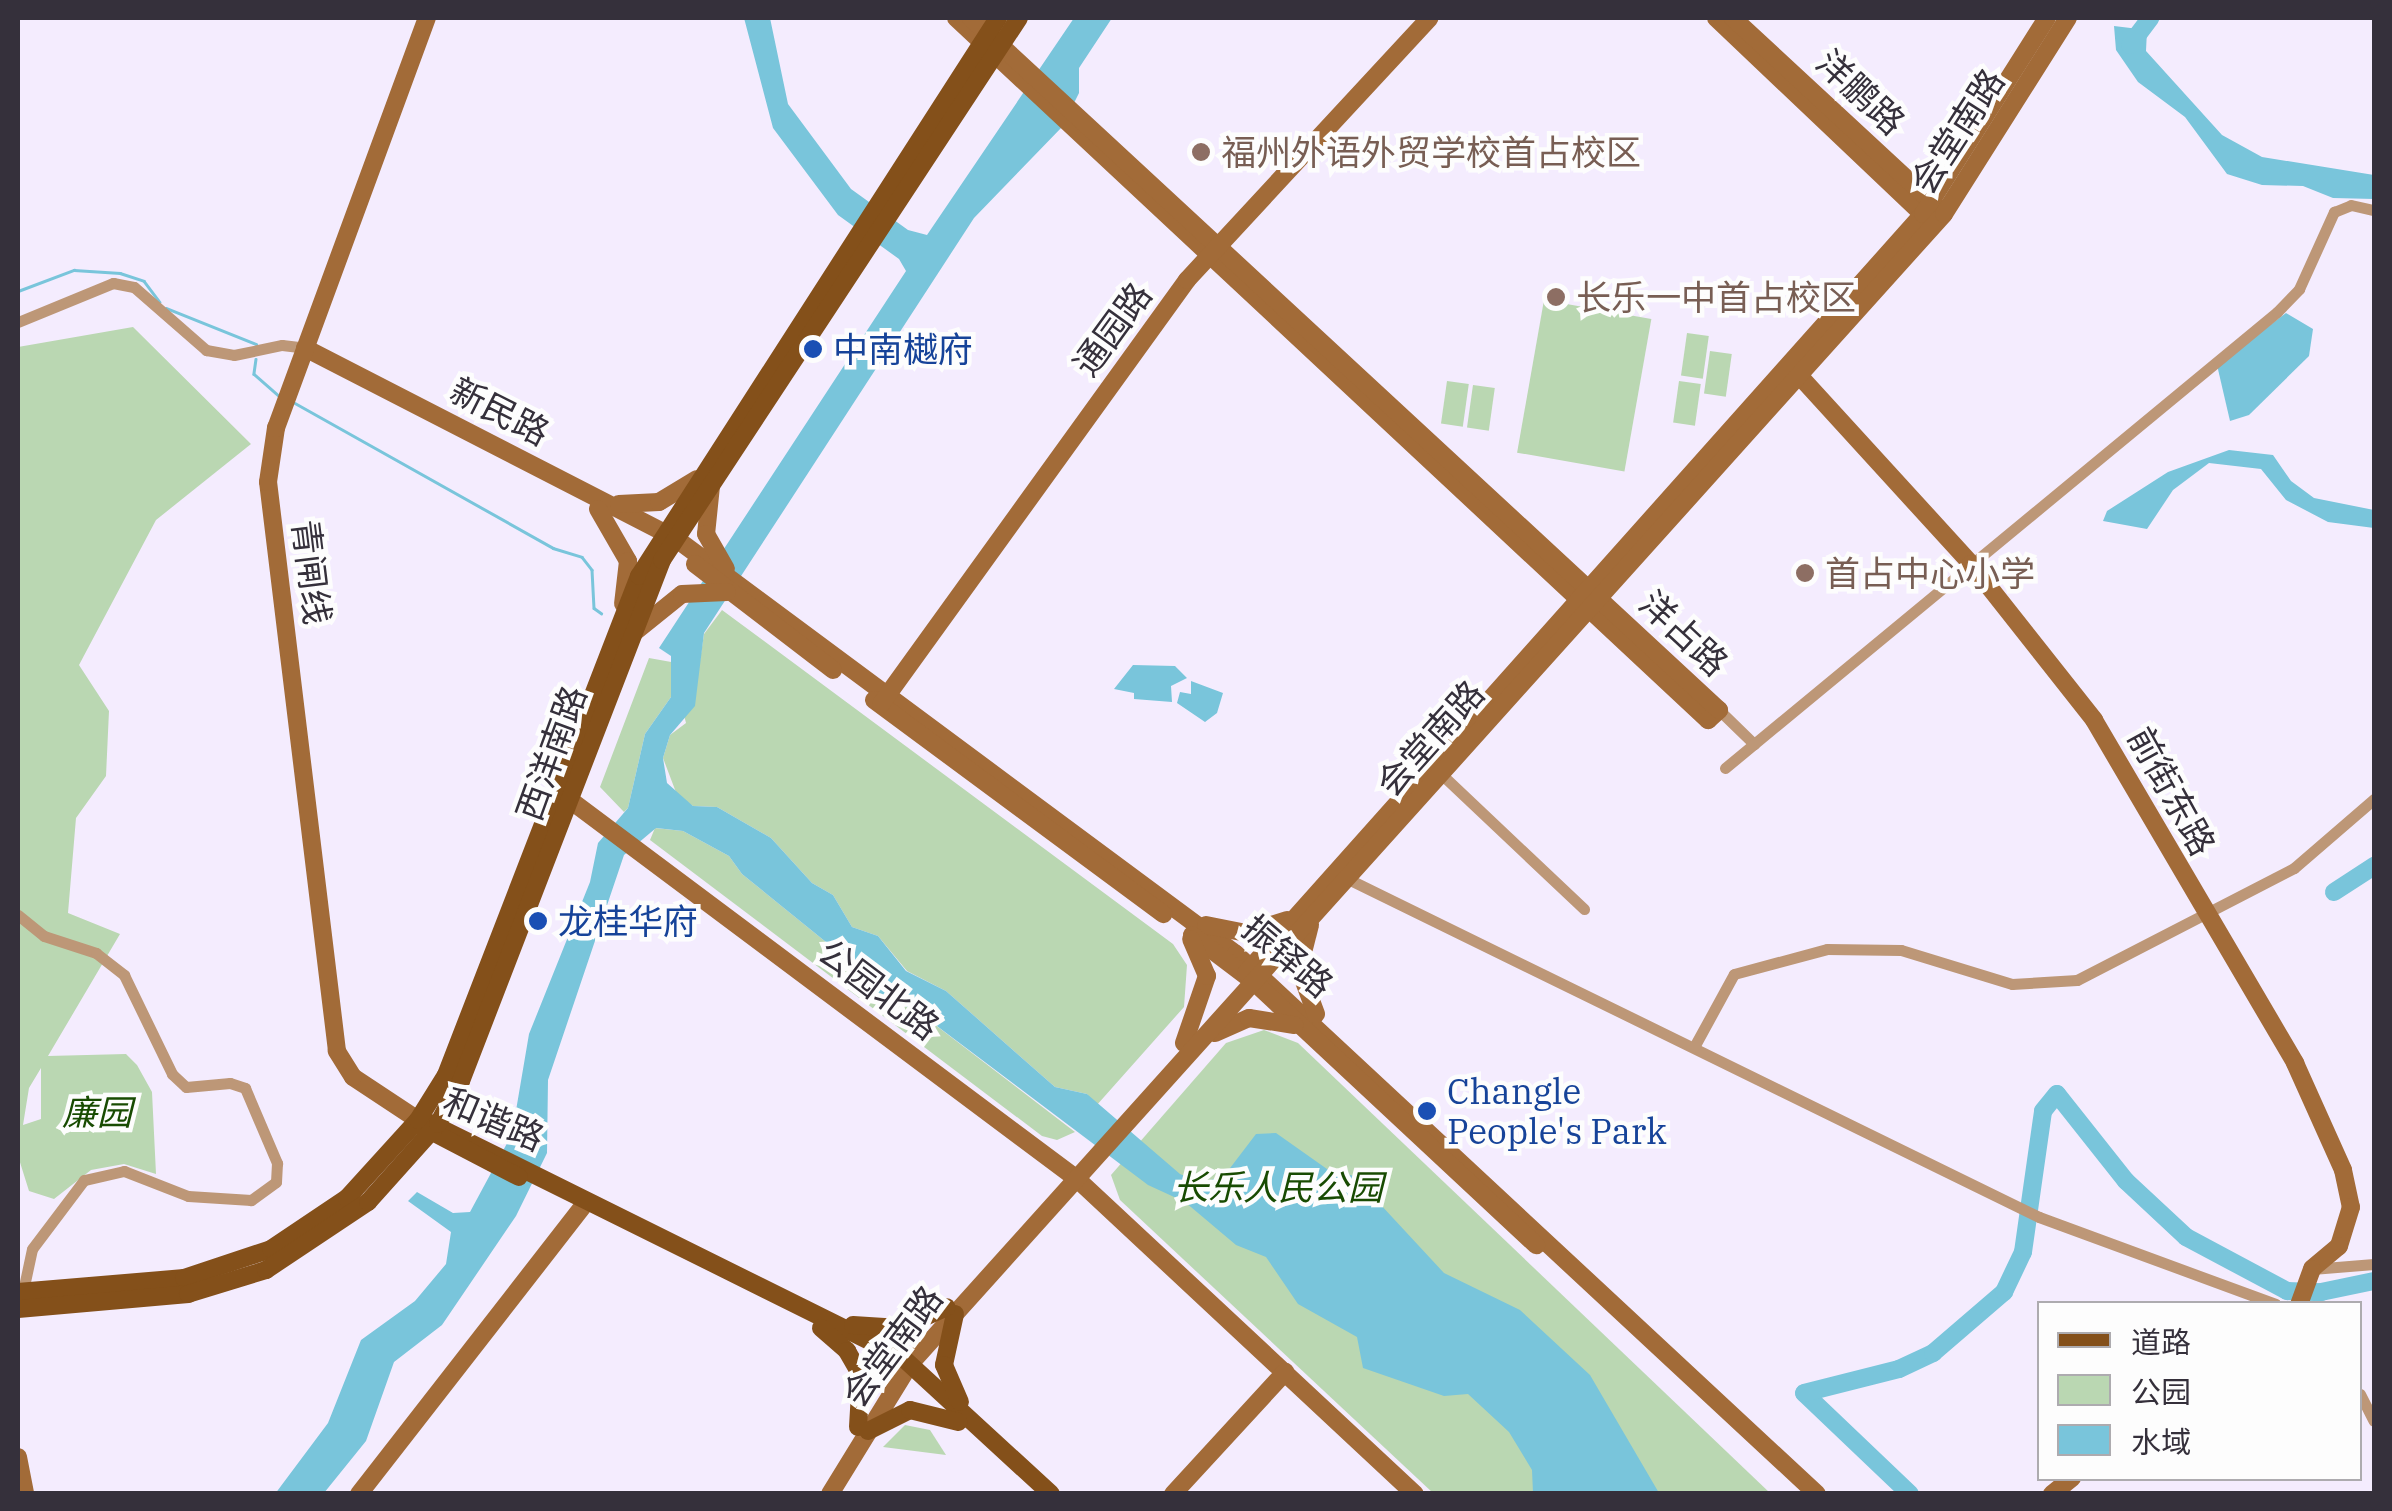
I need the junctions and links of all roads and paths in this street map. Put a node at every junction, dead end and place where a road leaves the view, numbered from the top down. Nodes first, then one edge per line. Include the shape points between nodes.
1 (427, 18) edge
2 (956, 18) edge
3 (971, 18) edge
4 (998, 18) edge
5 (1019, 18) edge
6 (1415, 18) edge
7 (1430, 18) edge
8 (1716, 18) edge
9 (1733, 18) edge
10 (2047, 18) edge
11 (2068, 18) edge
12 (991, 44) junction
13 (2372, 210) edge
14 (1933, 214) junction
15 (1208, 248) junction
16 (18, 322) edge
17 (302, 354) junction
18 (1796, 371) junction
19 (704, 482) junction
20 (604, 506) junction
21 (668, 540) junction
22 (1970, 564) junction
23 (731, 586) junction
24 (1590, 600) junction
25 (621, 612) junction
26 (627, 638) junction
27 (879, 696) junction
28 (1719, 710) joint
29 (1754, 744) junction
30 (1725, 768) dead end
31 (1435, 769) junction
32 (2374, 799) edge
33 (570, 800) junction
34 (1340, 874) junction
35 (1584, 910) dead end
36 (1309, 911) junction
37 (2203, 914) junction
38 (18, 915) edge
39 (1185, 922) junction
40 (1253, 975) junction
41 (1322, 1037) junction
42 (1189, 1046) junction
43 (1694, 1048) junction
44 (428, 1126) junction
45 (1073, 1176) junction
46 (537, 1179) junction
47 (582, 1208) junction
48 (2374, 1264) edge
49 (2312, 1269) junction
50 (19, 1297) edge
51 (2267, 1301) edge
52 (2300, 1301) edge
53 (951, 1311) junction
54 (822, 1322) junction
55 (903, 1365) junction
56 (1284, 1372) junction
57 (2362, 1398) edge
58 (963, 1419) junction
59 (2374, 1421) edge
60 (863, 1429) junction
61 (18, 1456) edge
62 (25, 1494) edge
63 (359, 1494) edge
64 (818, 1494) edge
65 (830, 1494) edge
66 (1035, 1494) edge
67 (1051, 1494) edge
68 (1173, 1494) edge
69 (1415, 1494) edge
70 (1801, 1494) edge
71 (1818, 1494) edge

1 - 17 main road, 青闸线
2 - 12 main road, 洋占路
3 - 12 main road, 洋占路
4 - 12 main road, 西洋南路
5 - 12 main road, 西洋南路
6 - 15 main road, 通园路
7 - 15 main road, 通园路
8 - 14 main road
9 - 14 main road, 洋鹏路
10 - 14 main road, 会堂南路
11 - 14 main road, 会堂南路
12 - 15 main road, 洋占路
12 - 19 main road, 西洋南路
13 - 22 street via 2351,204 2334,212 2299,290 2278,312
14 - 18 main road, 会堂南路
15 - 24 main road, 洋占路
15 - 27 main road, 通园路
16 - 17 street via 113,283 134,287 206,350 234,356 282,345
17 - 20 main road, 新民路
17 - 44 main road, 青闸线 via 276,428 268,482 329,1013 342,1064
18 - 22 main road, 前街东路
18 - 24 main road, 会堂南路
19 - 20 main road via 650,505
19 - 21 main road, 西洋南路
19 - 23 main road via 706,534
20 - 21 main road, 新民路
20 - 25 main road via 628,561
21 - 23 main road, 振铎路
21 - 25 main road, 西洋南路
21 - 26 main road, 西洋南路
22 - 29 street
22 - 37 main road, 前街东路 via 2116,752
23 - 26 main road via 682,594
23 - 27 main road, 振铎路
24 - 28 main road, 洋占路
24 - 31 main road, 会堂南路
25 - 44 main road, 西洋南路
26 - 33 main road, 西洋南路
27 - 39 main road, 振铎路
28 - 29 street
29 - 30 street
31 - 34 main road, 会堂南路
31 - 35 street
32 - 37 street via 2294,868
33 - 44 main road, 西洋南路 via 462,1081
33 - 45 main road, 公园北路
34 - 36 main road, 会堂南路
34 - 43 street
36 - 39 main road via 1246,933
36 - 40 main road, 会堂南路
36 - 41 main road via 1300,976
37 - 43 street via 2076,980 2047,986 2012,984 1902,950 1827,949 1781,957 1734,974
37 - 49 main road, 前街东路 via 2294,1064 2349,1190 2339,1246
38 - 50 street via 44,936 96,953 124,975 172,1074 186,1087 230,1082 246,1088 277,1163 276,1182 251,1200 188,1196 124,1171 84,1180 38,1238
39 - 40 main road, 振铎路
39 - 42 main road via 1207,976
40 - 41 main road, 振铎路
40 - 42 main road, 会堂南路
41 - 42 main road via 1258,1017
41 - 70 main road, 振铎路
41 - 71 main road, 振铎路
42 - 45 main road, 会堂南路
43 - 51 street via 2018,1208
44 - 46 main road, 和谐路
44 - 50 main road, 西洋南路 via 358,1210 255,1274 188,1294
45 - 53 main road, 会堂南路
45 - 56 main road, 公园北路
46 - 47 main road, 和谐路
46 - 54 main road, 和谐路
47 - 54 main road, 和谐路
47 - 63 main road
48 - 49 street
49 - 52 main road, 前街东路
53 - 54 main road via 886,1330
53 - 55 main road, 会堂南路
53 - 58 main road via 944,1366
54 - 55 main road, 和谐路
54 - 60 main road via 860,1374
55 - 58 main road, 和谐路
55 - 60 main road, 会堂南路
56 - 68 main road
56 - 69 main road, 公园北路
57 - 59 street
58 - 60 main road via 916,1409
58 - 66 main road, 和谐路
58 - 67 main road, 和谐路
60 - 64 main road, 会堂南路
60 - 65 main road, 会堂南路
61 - 62 main road

